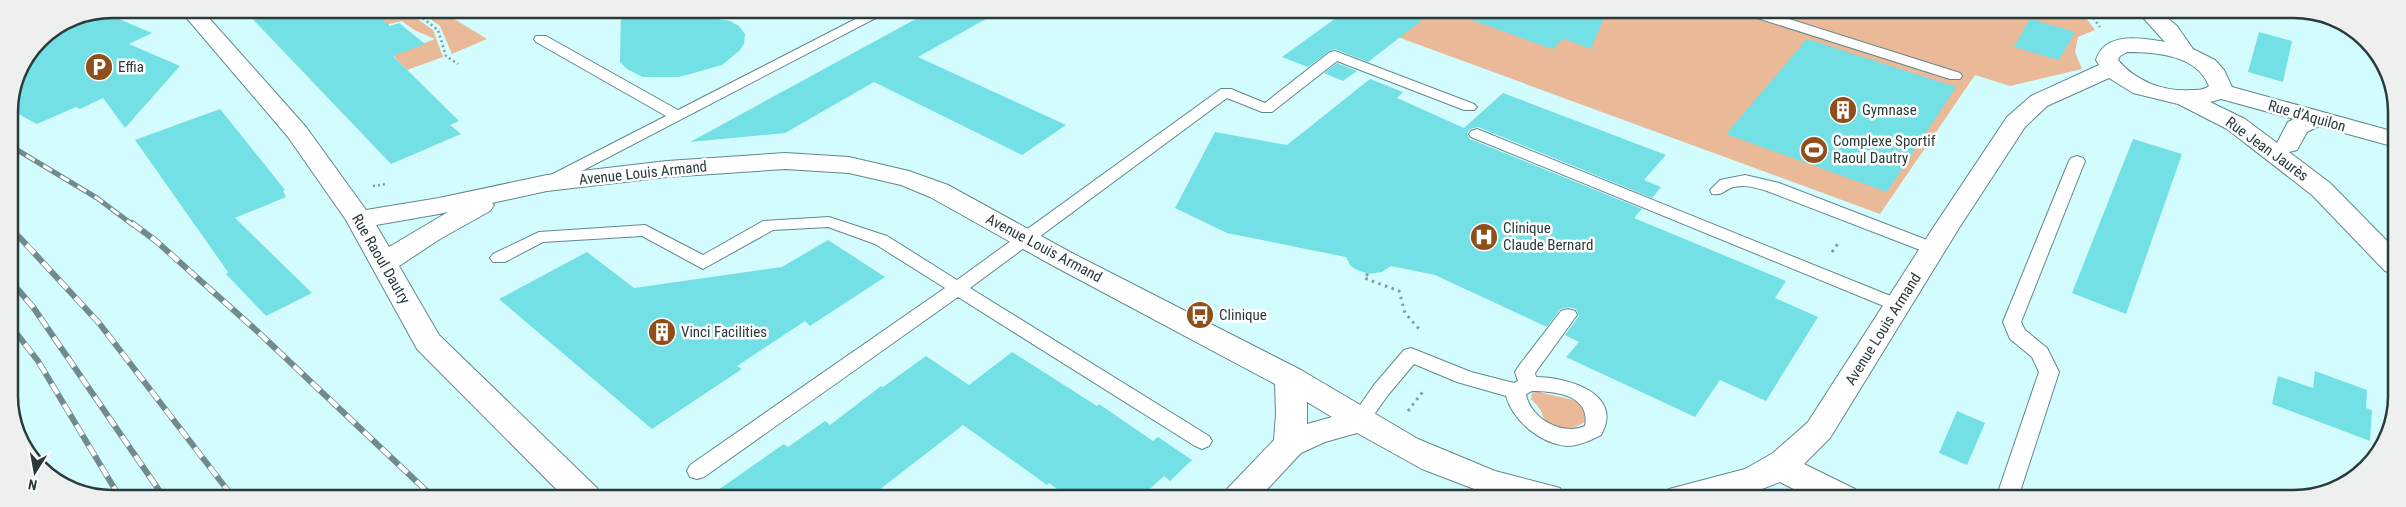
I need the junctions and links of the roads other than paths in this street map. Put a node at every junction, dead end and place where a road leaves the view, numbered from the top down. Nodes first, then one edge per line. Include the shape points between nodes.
1 (198, 18) edge
2 (868, 18) edge
3 (1772, 18) edge
4 (2142, 18) edge
5 (2155, 18) edge
6 (542, 39) dead end
7 (2139, 45) junction
8 (2185, 54) junction
9 (2112, 68) junction
10 (1955, 76) dead end
11 (2138, 86) junction
12 (2217, 92) junction
13 (2184, 98) junction
14 (2039, 101) junction
15 (1470, 107) dead end
16 (677, 116) junction
17 (2315, 119) junction
18 (1477, 134) dead end
19 (2388, 138) edge
20 (2288, 145) junction
21 (2077, 161) dead end
22 (547, 183) junction
23 (2321, 189) junction
24 (1718, 190) dead end
25 (500, 194) junction
26 (359, 219) junction
27 (1026, 239) junction
28 (1934, 249) junction
29 (499, 258) dead end
30 (2388, 258) edge
31 (384, 263) junction
32 (958, 288) junction
33 (1897, 305) junction
34 (1568, 316) dead end
35 (1290, 378) junction
36 (1359, 421) junction
37 (1202, 440) dead end
38 (1290, 444) junction
39 (1779, 467) junction
40 (697, 471) dead end
41 (577, 490) edge
42 (1247, 490) edge
43 (1512, 490) edge
44 (1721, 490) edge
45 (1826, 490) edge
46 (2010, 490) edge

1 - 26 street, Rue Raoul Dautry via 297,132
2 - 16 lane
3 - 10 lane
4 - 7 street via 2144,28
5 - 8 street
6 - 16 lane
7 - 8 street
7 - 9 street via 2115,48 2107,60
8 - 12 street via 2216,73 2222,86
9 - 11 street
9 - 14 street, Avenue Louis Armand
11 - 13 street
11 - 14 street
12 - 13 street
12 - 17 street, Rue d'Aquilon
12 - 20 street, Rue Jean Jaurès
13 - 23 street, Rue Jean Jaurès via 2236,124
14 - 28 street, Avenue Louis Armand via 2016,122
15 - 27 lane via 1335,55 1267,109 1226,92
16 - 22 lane
17 - 19 street, Rue d'Aquilon
17 - 20 street, Rue Jean Jaurès via 2297,127
18 - 33 lane
20 - 23 street, Rue Jean Jaurès
21 - 46 lane via 2012,322 2017,334 2040,354 2049,372
22 - 25 street, Avenue Louis Armand
22 - 27 street, Avenue Louis Armand via 785,160 849,166 909,179 939,191
23 - 30 street, Rue Jean Jaurès
24 - 28 lane via 1726,183 1745,180 1773,187
25 - 26 street, Avenue Louis Armand
25 - 31 street, Avenue Louis Armand
26 - 31 street, Rue Raoul Dautry
27 - 32 lane
27 - 35 street, Avenue Louis Armand
28 - 33 street, Avenue Louis Armand
29 - 32 lane via 539,237 645,230 703,263 769,225 829,222 881,240
31 - 41 street, Rue Raoul Dautry via 428,342
32 - 37 lane
32 - 40 lane
33 - 39 street, Avenue Louis Armand via 1819,430
34 - 36 lane via 1525,372 1521,387 1476,382 1411,355
35 - 36 street, Avenue Louis Armand
35 - 38 street
36 - 38 street
36 - 43 street, Avenue Louis Armand via 1461,473
38 - 42 street
39 - 44 street, Avenue Louis Armand
39 - 45 street

